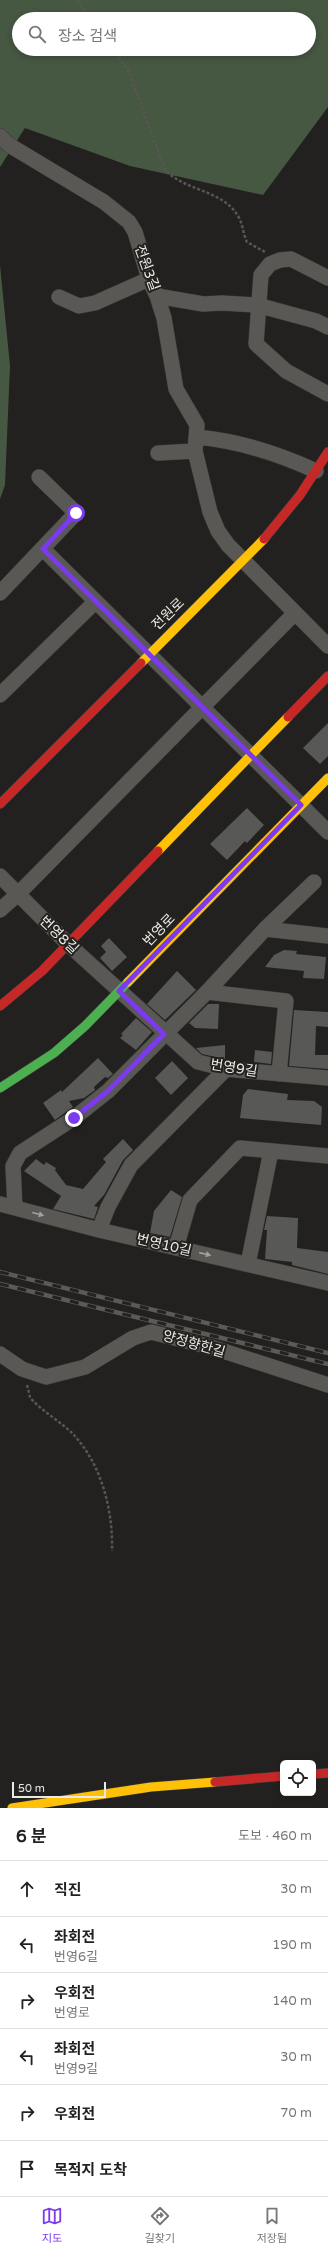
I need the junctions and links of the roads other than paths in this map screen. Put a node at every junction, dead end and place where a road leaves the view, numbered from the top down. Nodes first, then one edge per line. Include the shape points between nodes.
1 (0, 136) edge
2 (328, 278) edge
3 (149, 280) junction
4 (157, 296) junction
5 (59, 297) dead end
6 (257, 305) junction
7 (328, 327) edge
8 (328, 394) edge
9 (196, 444) junction
10 (328, 452) edge
11 (158, 454) dead end
12 (316, 471) junction
13 (39, 477) dead end
14 (43, 549) junction
15 (244, 560) junction
16 (0, 593) edge
17 (95, 602) junction
18 (295, 613) junction
19 (328, 646) edge
20 (149, 652) junction
21 (328, 676) edge
22 (0, 694) edge
23 (202, 705) junction
24 (251, 754) junction
25 (328, 778) edge
26 (0, 804) edge
27 (301, 805) junction
28 (328, 832) edge
29 (0, 876) edge
30 (314, 882) dead end
31 (18, 894) junction
32 (0, 910) edge
33 (265, 929) junction
34 (328, 936) edge
35 (68, 944) junction
36 (119, 991) junction
37 (207, 992) junction
38 (0, 1006) edge
39 (164, 1034) junction
40 (226, 1069) junction
41 (279, 1074) junction
42 (328, 1078) edge
43 (0, 1088) edge
44 (271, 1151) junction
45 (328, 1156) edge
46 (0, 1204) edge
47 (15, 1208) junction
48 (99, 1230) junction
49 (176, 1248) junction
50 (248, 1264) junction
51 (328, 1283) edge
52 (0, 1354) edge
53 (328, 1385) edge
54 (328, 1773) edge
55 (316, 1774) edge
56 (280, 1776) edge
57 (12, 1808) edge

1 - 3 street, 전원3길 via 8,145 120,213 135,232
2 - 6 street via 291,259 277,261 270,264 261,275
3 - 4 street, 전원3길
3 - 5 street via 95,304 79,306
4 - 6 street, 전원3길 via 203,304
4 - 9 street via 166,325 176,389 197,425
6 - 7 street, 전원3길 via 316,321
6 - 8 street via 256,344 286,371
9 - 11 street
9 - 12 street via 222,439 276,453
9 - 15 street via 212,518 228,545
10 - 12 street, 전원로
12 - 15 street, 전원로 via 272,531
13 - 14 street via 76,513
14 - 16 street
14 - 17 street
15 - 18 street
15 - 20 street, 전원로
17 - 20 street
17 - 22 street
18 - 19 street
18 - 23 street
20 - 23 street
20 - 26 street, 전원로
21 - 24 street
23 - 24 street
23 - 31 street
24 - 27 street
24 - 35 street
25 - 27 street, 번영로
27 - 28 street
27 - 36 street, 번영로
29 - 31 street, 번영8길
30 - 33 street
31 - 32 street
31 - 35 street, 번영8길
33 - 34 street
33 - 37 street
35 - 36 street, 번영8길
35 - 38 street via 42,971
36 - 39 street, 번영9길
36 - 43 street, 번영로 via 86,1026 54,1053
37 - 39 street
37 - 41 street via 286,1001
39 - 40 street, 번영9길 via 198,1062
39 - 47 street via 108,1091 74,1118 20,1154 14,1166
40 - 41 street, 번영9길
40 - 48 street via 131,1165 108,1206
41 - 42 street, 번영9길
44 - 45 street
44 - 49 street via 240,1148 190,1200
44 - 50 street
46 - 47 street, 번영10길
47 -> 48 street, 번영10길
48 - 49 street, 번영10길
49 -> 50 street, 번영10길
50 - 51 street, 번영10길
52 - 53 street, 양정향한길 via 22,1369 46,1377 85,1367 133,1338 151,1332 214,1348
54 - 55 street
56 - 57 street via 151,1787

